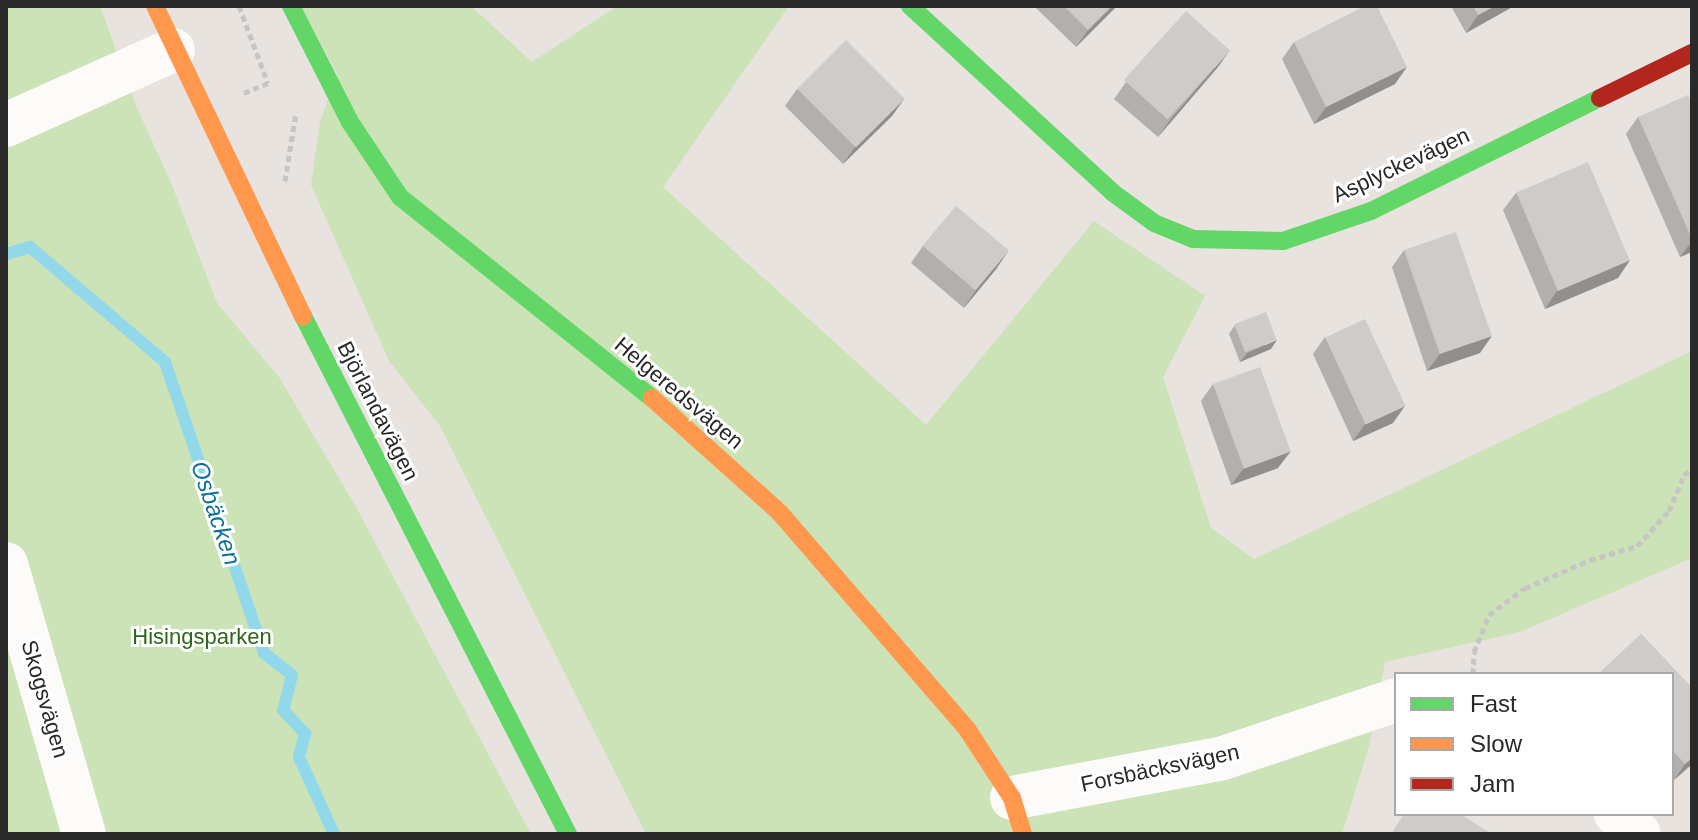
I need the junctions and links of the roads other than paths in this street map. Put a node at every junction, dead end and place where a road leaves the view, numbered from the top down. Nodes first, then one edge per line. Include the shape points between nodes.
1 (155, 6) edge
2 (291, 6) edge
3 (910, 6) edge
4 (173, 50) junction
5 (1692, 53) edge
6 (6, 125) edge
7 (6, 564) edge
8 (1394, 701) edge
9 (1017, 816) edge
10 (1618, 816) edge
11 (84, 834) edge
12 (568, 834) edge
13 (1639, 834) edge

1 - 4 street, Björlandavägen
2 - 9 street, Helgeredsvägen via 350,122 400,197 638,386 780,513 967,729
3 - 5 street, Asplyckevägen via 1112,192 1154,223 1193,239 1283,241 1371,211
4 - 6 street
4 - 12 street, Björlandavägen
7 - 11 street, Skogsvägen
8 - 9 street, Forsbäcksvägen via 1223,758
10 - 13 street

